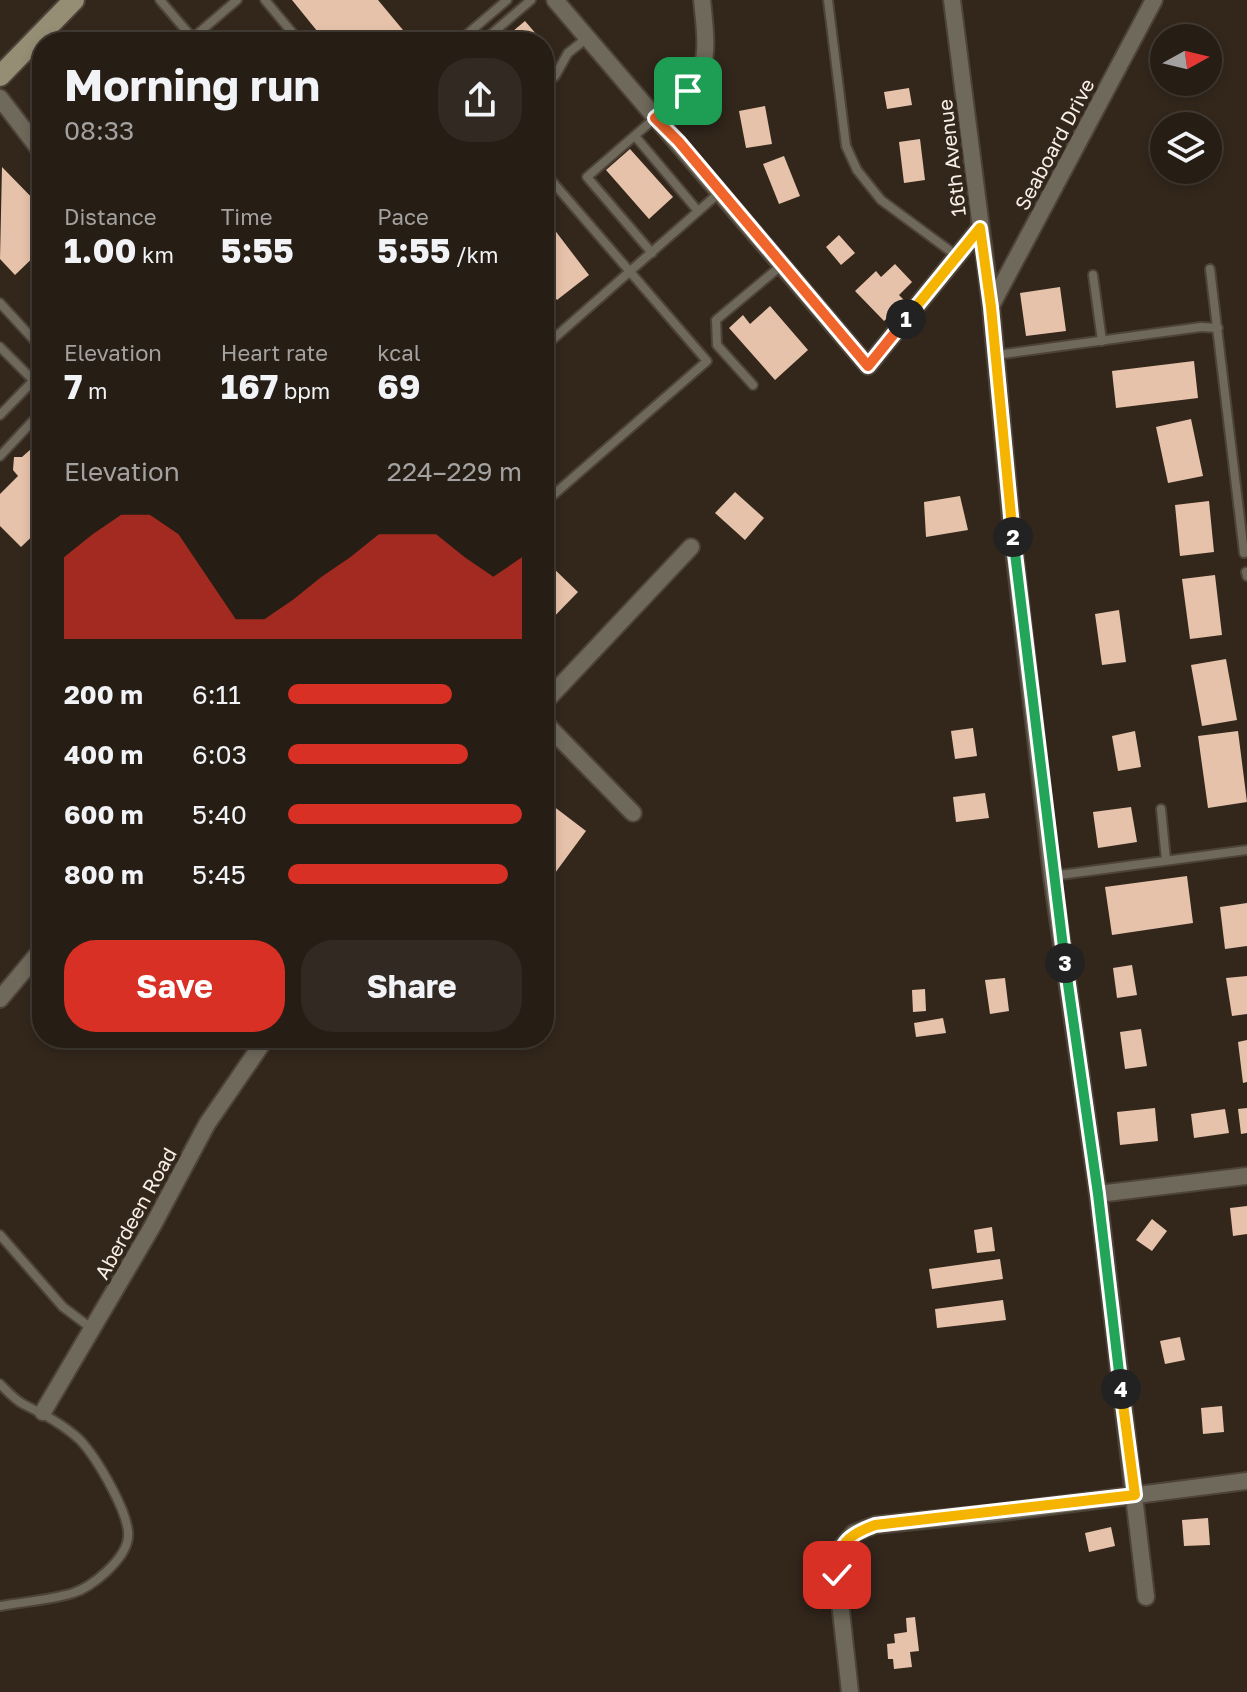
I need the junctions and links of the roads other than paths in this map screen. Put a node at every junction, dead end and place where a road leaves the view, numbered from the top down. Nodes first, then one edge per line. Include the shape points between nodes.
1 (74, 0) edge
2 (160, 0) edge
3 (237, 0) edge
4 (265, 0) edge
5 (507, 0) edge
6 (531, 0) edge
7 (555, 0) edge
8 (702, 0) edge
9 (828, 0) edge
10 (952, 0) edge
11 (1154, 0) edge
12 (43, 32) edge
13 (185, 32) edge
14 (202, 32) edge
15 (292, 32) edge
16 (470, 32) edge
17 (494, 32) edge
18 (587, 38) junction
19 (32, 43) edge
20 (0, 76) edge
21 (554, 77) edge
22 (0, 98) edge
23 (655, 118) junction
24 (635, 136) junction
25 (32, 140) edge
26 (554, 183) edge
27 (720, 191) junction
28 (698, 211) junction
29 (980, 228) junction
30 (652, 253) junction
31 (957, 256) junction
32 (782, 264) junction
33 (1210, 269) dead end
34 (631, 271) junction
35 (1093, 275) dead end
36 (0, 303) edge
37 (991, 307) junction
38 (1218, 328) junction
39 (32, 338) edge
40 (554, 338) edge
41 (1102, 341) junction
42 (0, 347) edge
43 (994, 355) junction
44 (32, 378) edge
45 (32, 382) edge
46 (753, 385) dead end
47 (0, 415) edge
48 (32, 422) edge
49 (0, 456) edge
50 (554, 494) edge
51 (691, 547) dead end
52 (1244, 553) dead end
53 (554, 692) edge
54 (554, 732) edge
55 (1161, 809) dead end
56 (633, 813) dead end
57 (1247, 850) edge
58 (1166, 860) junction
59 (1052, 876) junction
60 (32, 961) edge
61 (0, 999) edge
62 (259, 1048) edge
63 (1247, 1176) edge
64 (1098, 1194) junction
65 (0, 1235) edge
66 (92, 1329) junction
67 (0, 1384) edge
68 (43, 1412) junction
69 (1247, 1481) edge
70 (1135, 1495) junction
71 (1146, 1597) dead end
72 (0, 1606) edge
73 (850, 1692) edge

1 - 12 main road
2 - 13 lane
3 - 14 lane
4 - 15 lane
5 - 16 lane
6 - 17 lane
7 - 18 street
8 - 23 street via 707,48 703,72
9 - 31 lane via 846,146 857,170 881,200
10 - 29 street, 16th Avenue
11 - 37 street, Seaboard Drive
18 - 21 lane via 568,53
18 - 23 street
19 - 20 main road
22 - 25 street
23 - 24 lane
23 - 27 street
24 - 28 lane
24 - 30 lane via 587,177
26 - 34 lane
27 - 28 lane
27 - 32 street
28 - 30 lane
29 - 31 street
29 - 37 street, 16th Avenue
30 - 34 lane
31 - 32 street via 868,366
32 - 46 lane via 716,320 717,345
33 - 38 lane
34 - 40 lane
34 - 50 lane via 707,361
35 - 41 lane
36 - 39 lane
37 - 43 street, 16th Avenue
38 - 41 lane
38 - 52 lane
41 - 43 lane
42 - 44 lane
43 - 59 street, 16th Avenue
45 - 47 lane
48 - 49 lane
51 - 53 street
54 - 56 street
55 - 58 lane
57 - 58 lane
58 - 59 lane
59 - 64 street, 16th Avenue
60 - 61 street
62 - 66 street, Aberdeen Road via 207,1124
63 - 64 street
64 - 70 street, 16th Avenue
65 - 66 lane via 63,1307
66 - 68 street, Aberdeen Road
67 - 68 lane via 21,1403
68 - 72 lane via 80,1441 104,1473 122,1510 128,1538 97,1581 73,1593
69 - 70 street
70 - 71 street, 16th Avenue
70 - 73 street via 875,1525 854,1533 839,1550 837,1575

